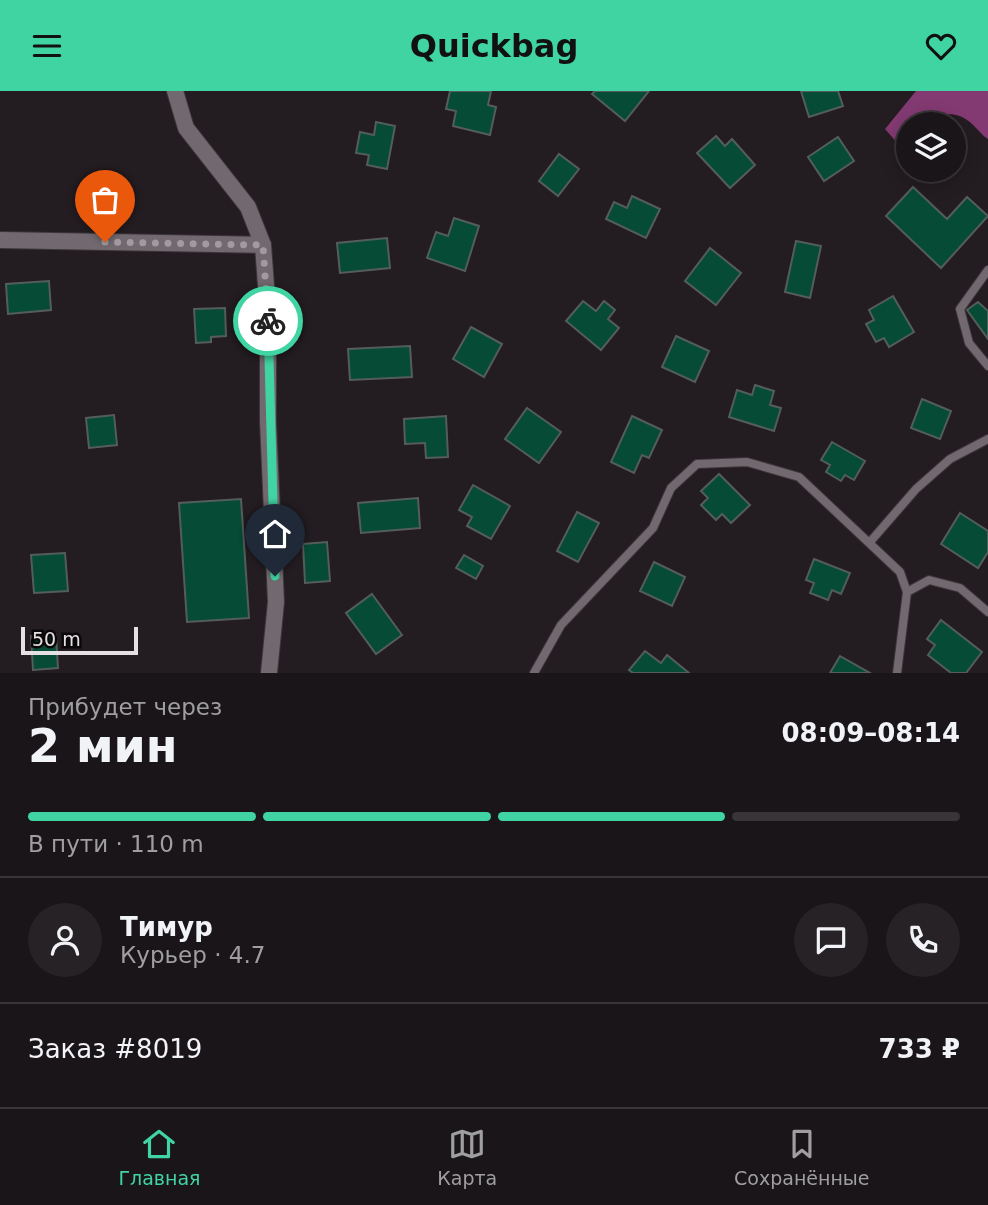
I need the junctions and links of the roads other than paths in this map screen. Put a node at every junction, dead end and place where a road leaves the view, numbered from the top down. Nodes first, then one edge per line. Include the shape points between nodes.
1 (175, 91) edge
2 (0, 240) edge
3 (263, 245) junction
4 (988, 270) edge
5 (988, 366) edge
6 (988, 439) edge
7 (870, 542) junction
8 (907, 592) junction
9 (988, 612) edge
10 (268, 673) edge
11 (534, 673) edge
12 (897, 673) edge

1 - 3 street via 186,128 248,207
2 - 3 street
3 - 10 street via 276,602
4 - 5 lane via 960,309 968,343
6 - 7 lane via 950,459 916,489
7 - 8 lane via 900,572
7 - 11 lane via 799,477 747,463 697,464 671,488 653,528 561,625
8 - 9 lane via 929,580 960,589
8 - 12 lane

